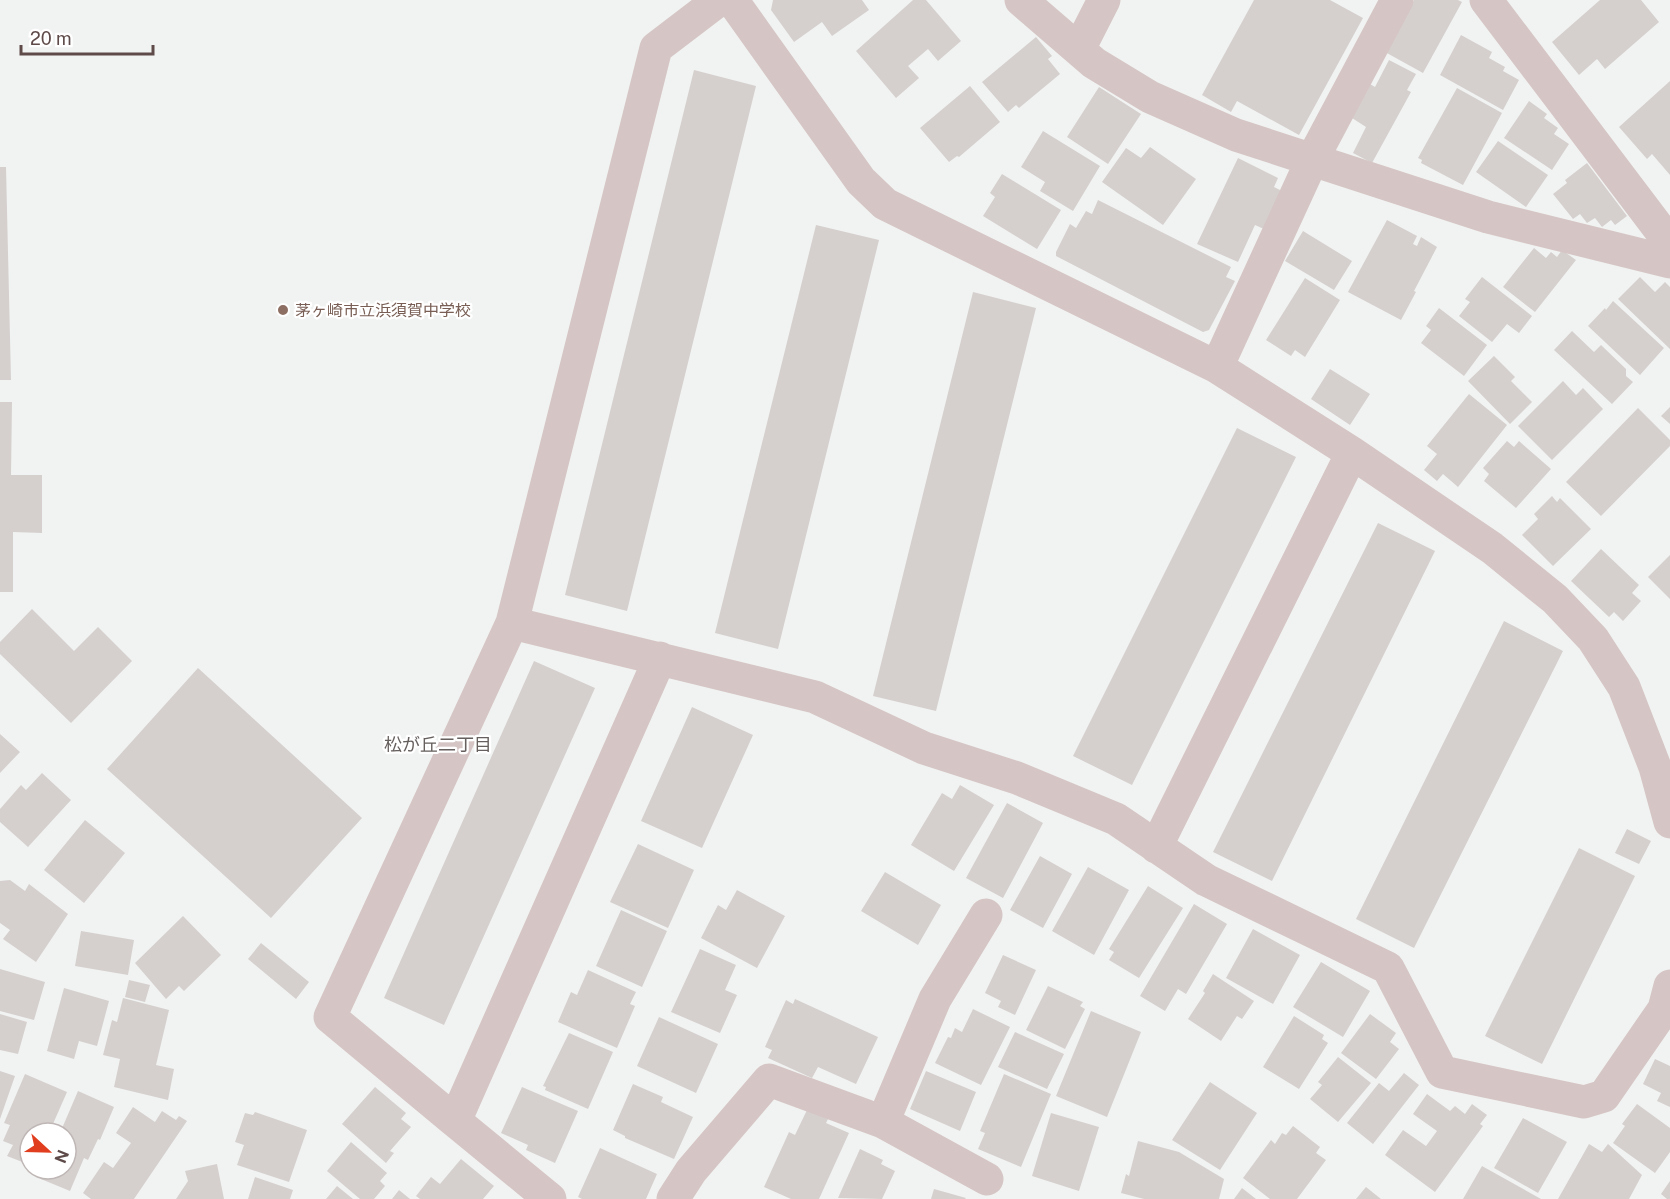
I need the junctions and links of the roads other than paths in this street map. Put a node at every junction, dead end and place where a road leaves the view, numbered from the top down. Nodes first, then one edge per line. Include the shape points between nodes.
1 (719, 0) edge
2 (732, 0) edge
3 (1021, 0) edge
4 (1104, 0) edge
5 (1397, 0) edge
6 (1486, 0) edge
7 (1078, 49) junction
8 (1312, 160) junction
9 (1670, 243) edge
10 (1670, 262) edge
11 (1217, 367) junction
12 (1352, 453) junction
13 (512, 623) junction
14 (660, 658) junction
15 (1670, 822) edge
16 (1156, 847) junction
17 (986, 915) dead end
18 (1670, 986) edge
19 (455, 1121) junction
20 (883, 1122) junction
21 (987, 1179) dead end
22 (550, 1199) edge
23 (673, 1199) edge

1 - 13 street via 656,48
2 - 11 street via 861,181 885,204
3 - 7 street
4 - 7 street
5 - 8 street
6 - 9 street
7 - 8 street via 1150,97 1236,135
8 - 10 street via 1488,217
8 - 11 street
11 - 12 street
12 - 15 street via 1492,548 1555,599 1593,639 1624,687 1655,767
12 - 16 street
13 - 14 street
13 - 19 street via 330,1017
14 - 16 street via 816,697 924,748 1017,778 1116,819
14 - 19 street
16 - 18 street via 1206,880 1388,968 1442,1072 1584,1102 1604,1096 1664,1009
17 - 20 street via 935,999
19 - 22 street
20 - 21 street
20 - 23 street via 769,1080 691,1171

